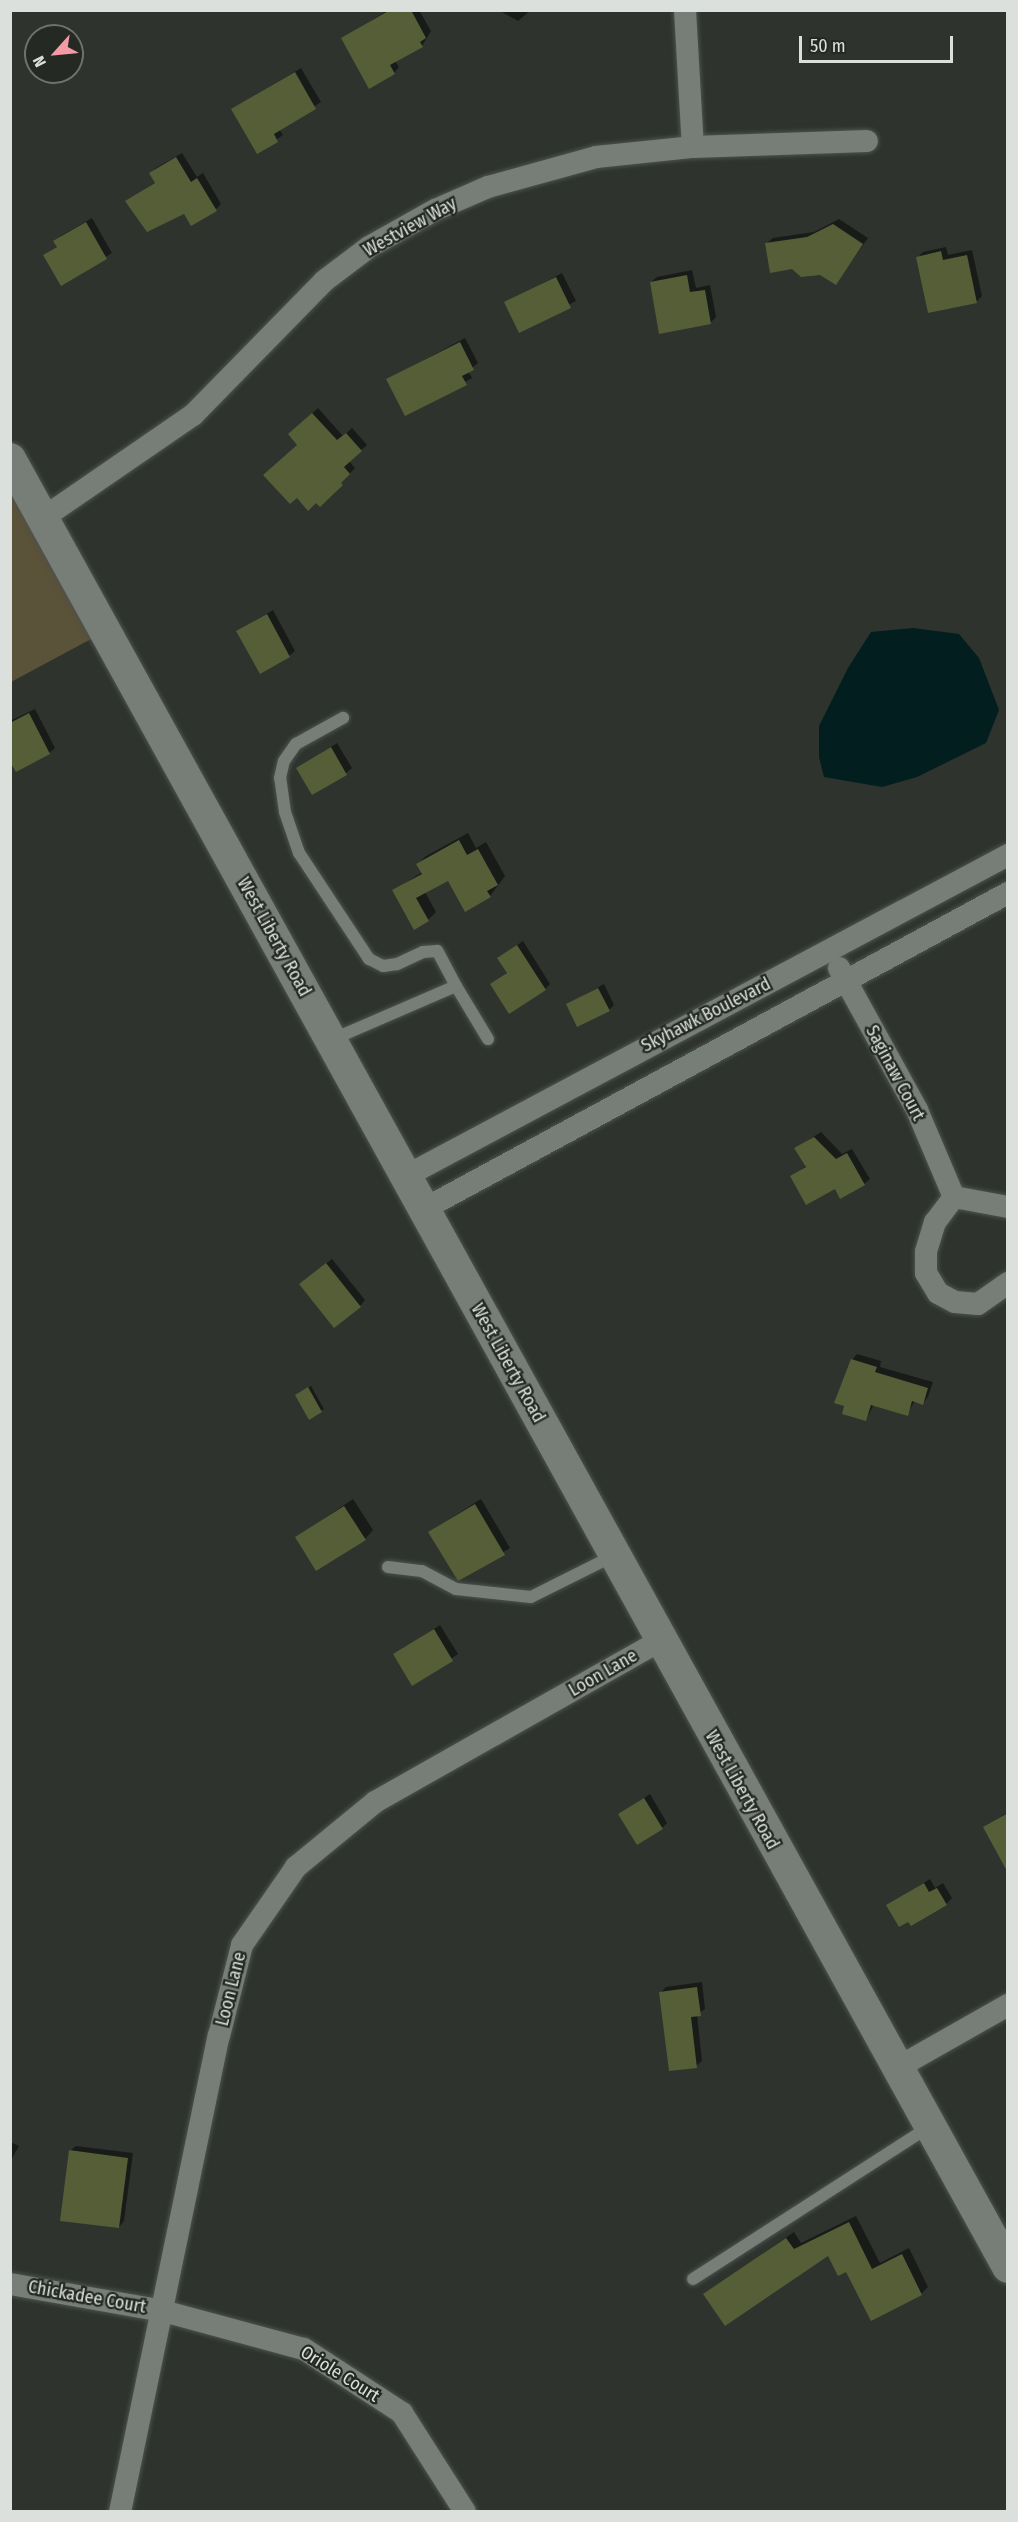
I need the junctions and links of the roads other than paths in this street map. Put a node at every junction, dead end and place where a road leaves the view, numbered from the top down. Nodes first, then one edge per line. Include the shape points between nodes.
1 (685, 10) edge
2 (867, 141) dead end
3 (693, 147) junction
4 (10, 459) edge
5 (43, 518) junction
6 (344, 718) dead end
7 (1008, 855) edge
8 (1008, 892) edge
9 (830, 951) junction
10 (845, 981) junction
11 (456, 986) junction
12 (488, 1039) dead end
13 (330, 1040) junction
14 (406, 1176) junction
15 (954, 1197) junction
16 (1008, 1207) edge
17 (424, 1209) junction
18 (1008, 1283) edge
19 (613, 1556) junction
20 (388, 1567) dead end
21 (660, 1641) junction
22 (1008, 2005) edge
23 (897, 2068) junction
24 (930, 2126) junction
25 (1008, 2267) edge
26 (693, 2279) dead end
27 (10, 2284) edge
28 (163, 2311) junction
29 (120, 2511) edge
30 (465, 2511) edge

1 - 3 street
2 - 3 street, Westview Way
3 - 5 street, Westview Way via 596,157 498,184 435,210 379,241 324,281 193,415
4 - 5 main road, West Liberty Road
5 - 13 main road, West Liberty Road
6 - 11 lane via 296,744 284,761 280,778 285,813 299,853 369,959 383,966 437,951
7 - 9 street, Skyhawk Boulevard
8 - 10 street, Skyhawk Boulevard
9 - 10 street, Saginaw Court
9 - 14 street, Skyhawk Boulevard
10 - 15 street, Saginaw Court via 917,1110
10 - 17 street, Skyhawk Boulevard
11 - 12 lane
11 - 13 lane
13 - 14 main road, West Liberty Road
14 - 17 main road, West Liberty Road
15 - 16 street
15 - 18 street via 935,1222 926,1252 926,1273 938,1293 955,1302 978,1304
17 - 19 main road, West Liberty Road
19 - 20 lane via 531,1597 456,1589 422,1571
19 - 21 main road, West Liberty Road
21 - 23 main road, West Liberty Road
21 - 28 street, Loon Lane via 375,1802 296,1867 242,1945 219,2036
22 - 23 street
23 - 24 main road, West Liberty Road
24 - 25 main road, West Liberty Road
24 - 26 lane
27 - 28 street, Chickadee Court
28 - 29 street, Loon Lane
28 - 30 street, Oriole Court via 304,2349 402,2413

